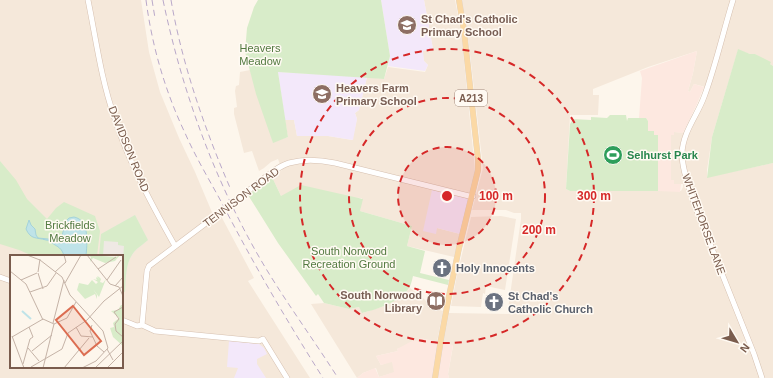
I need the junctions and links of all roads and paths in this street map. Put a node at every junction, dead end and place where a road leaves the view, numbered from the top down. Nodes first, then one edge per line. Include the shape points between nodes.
1 (88, 0) edge
2 (458, 0) edge
3 (732, 0) edge
4 (473, 196) junction
5 (175, 246) junction
6 (0, 278) edge
7 (10, 281) edge
8 (123, 320) edge
9 (142, 325) junction
10 (287, 378) edge
11 (435, 378) edge
12 (762, 378) edge

1 - 5 street, DAVIDSON ROAD via 103,78 114,117 142,182
2 - 4 main road, A213 via 464,31 478,159 478,174
3 - 12 street, WHITEHORSE LANE via 704,96 683,144 682,161 695,206
4 - 5 street, TENNISON ROAD, bridge via 324,161 289,163
4 - 11 main road, A213 via 459,248
5 - 9 street, TENNISON ROAD via 148,268
6 - 7 street
8 - 9 street via 137,326
9 - 10 street via 155,331 259,341 263,339

